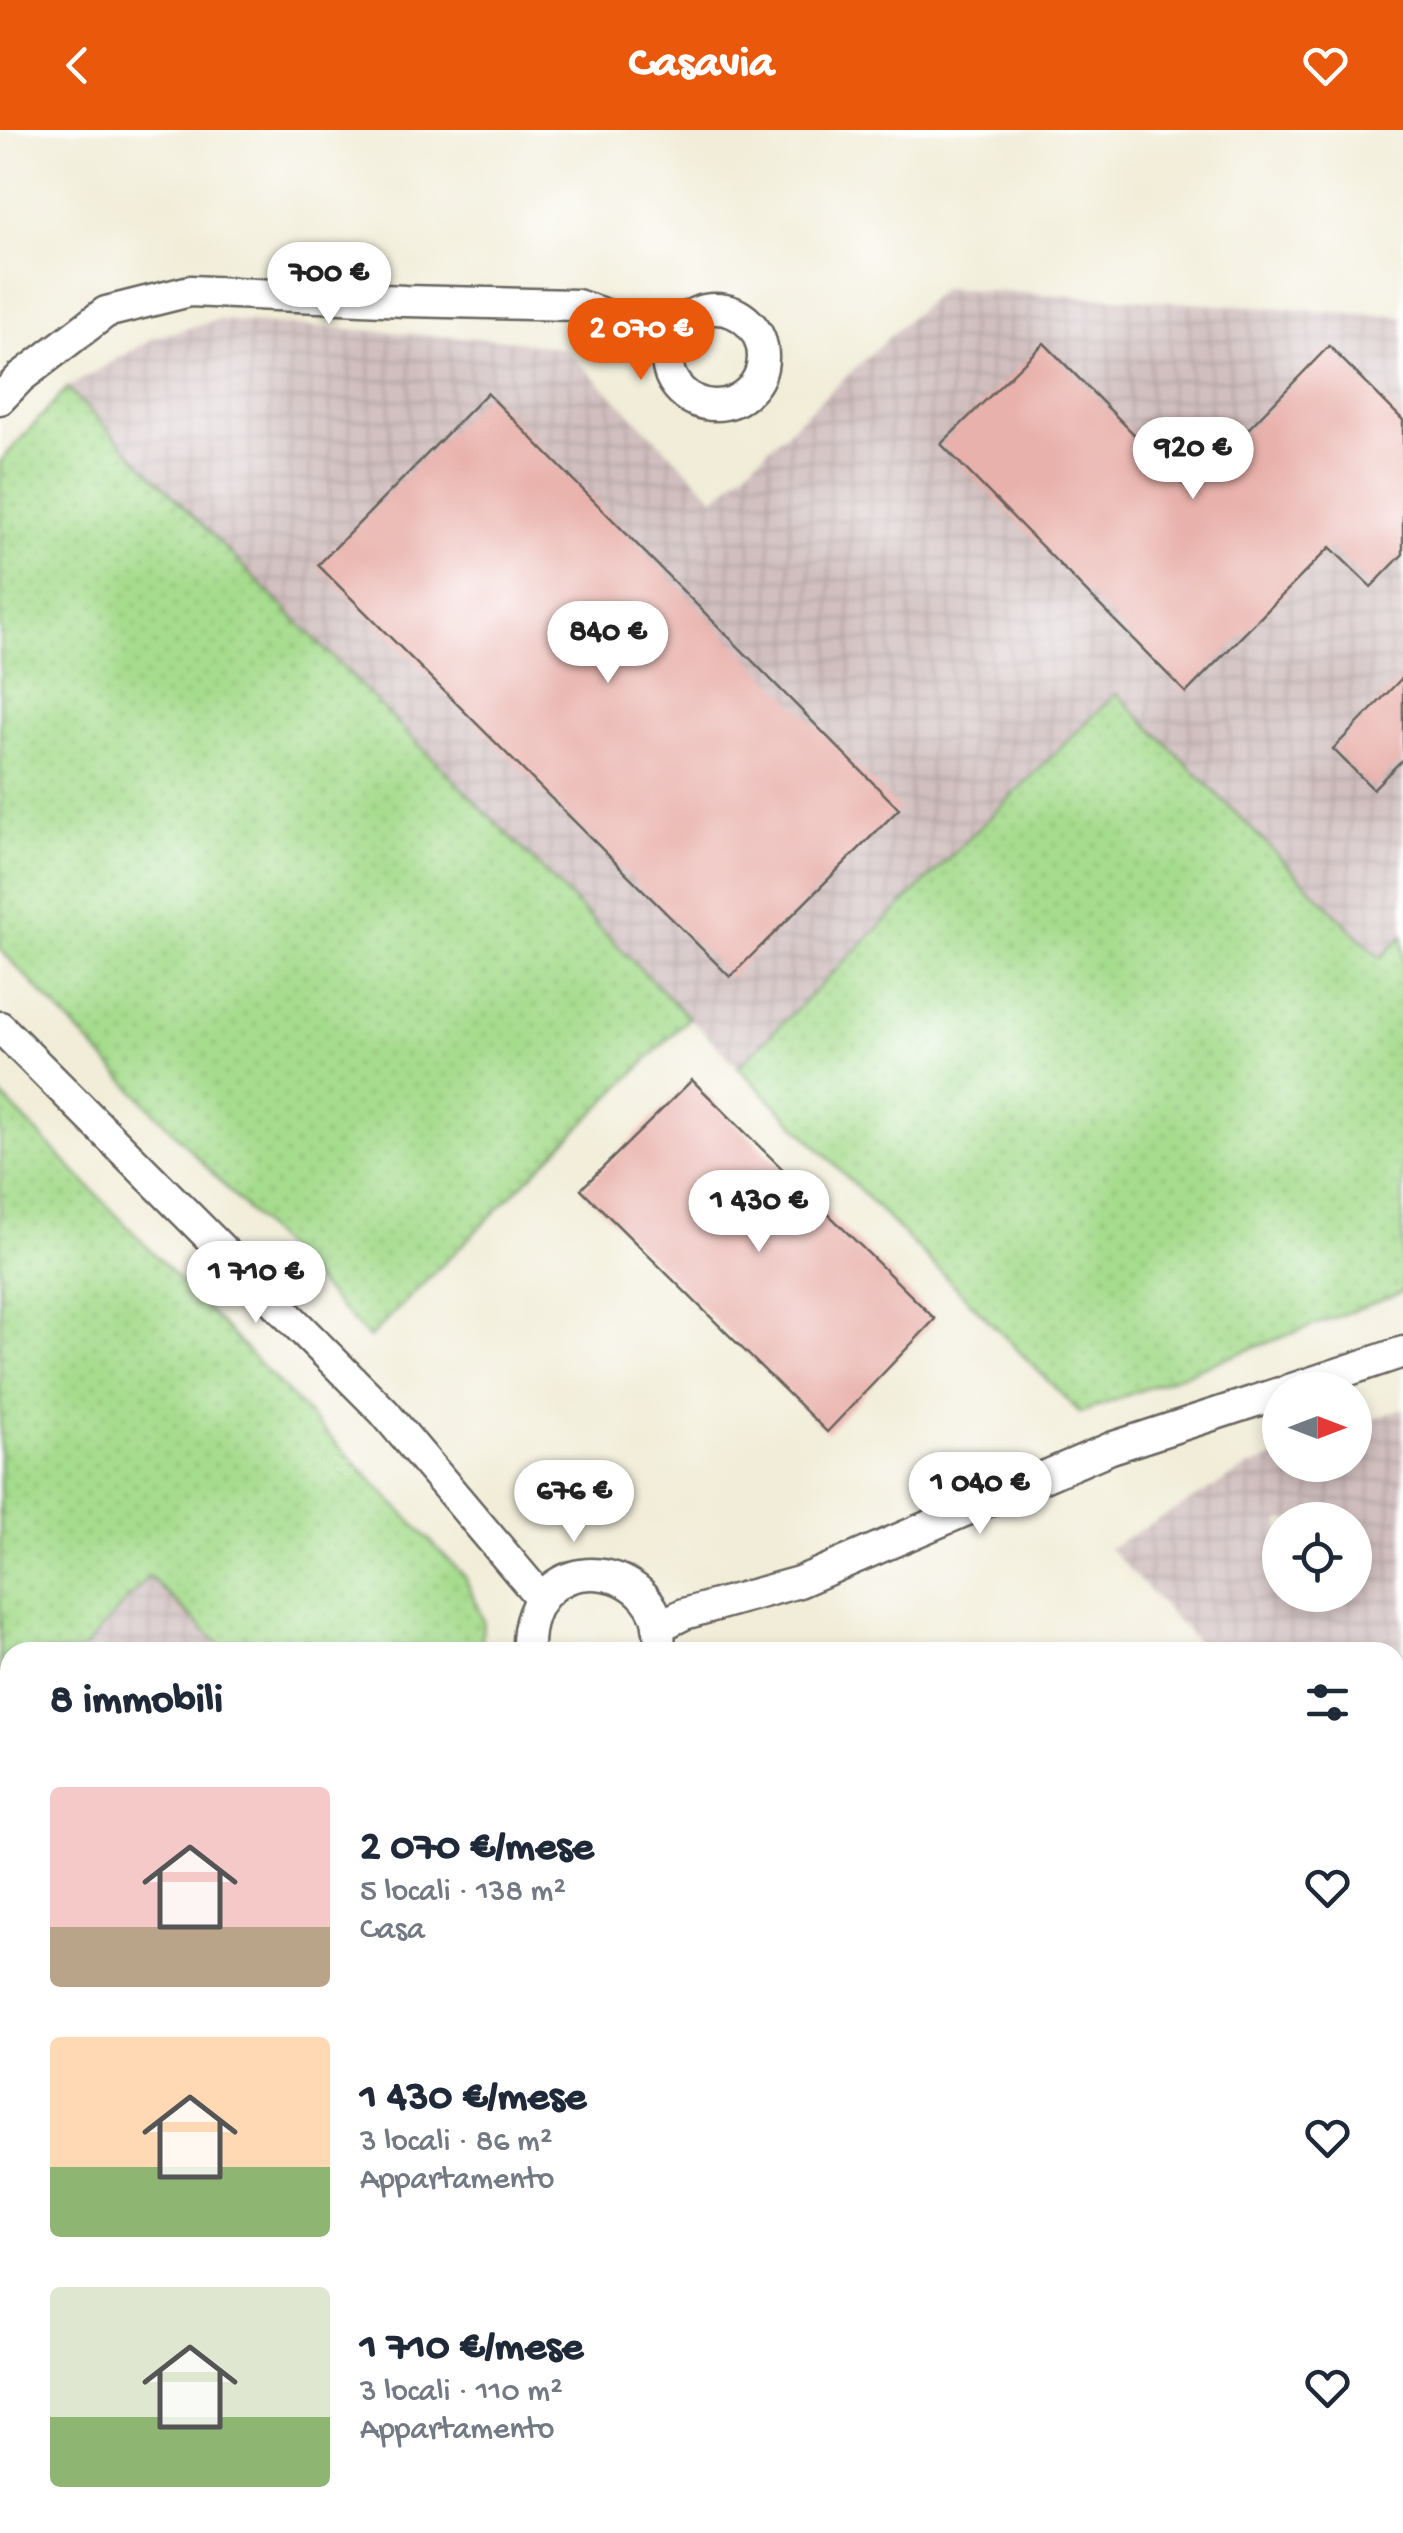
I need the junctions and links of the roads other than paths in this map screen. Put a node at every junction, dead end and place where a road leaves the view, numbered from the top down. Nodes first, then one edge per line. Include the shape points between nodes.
1 (672, 337) dead end
2 (0, 399) edge
3 (0, 1026) edge
4 (1403, 1352) edge
5 (1343, 1372) edge
6 (1262, 1399) edge
7 (541, 1598) junction
8 (658, 1640) edge
9 (527, 1642) edge

1 - 2 street via 577,305 190,291 106,312
3 - 7 street via 384,1412
4 - 5 street
6 - 8 street via 1111,1448 799,1582 684,1614
7 - 8 street via 576,1575 618,1578 651,1606
7 - 9 street

